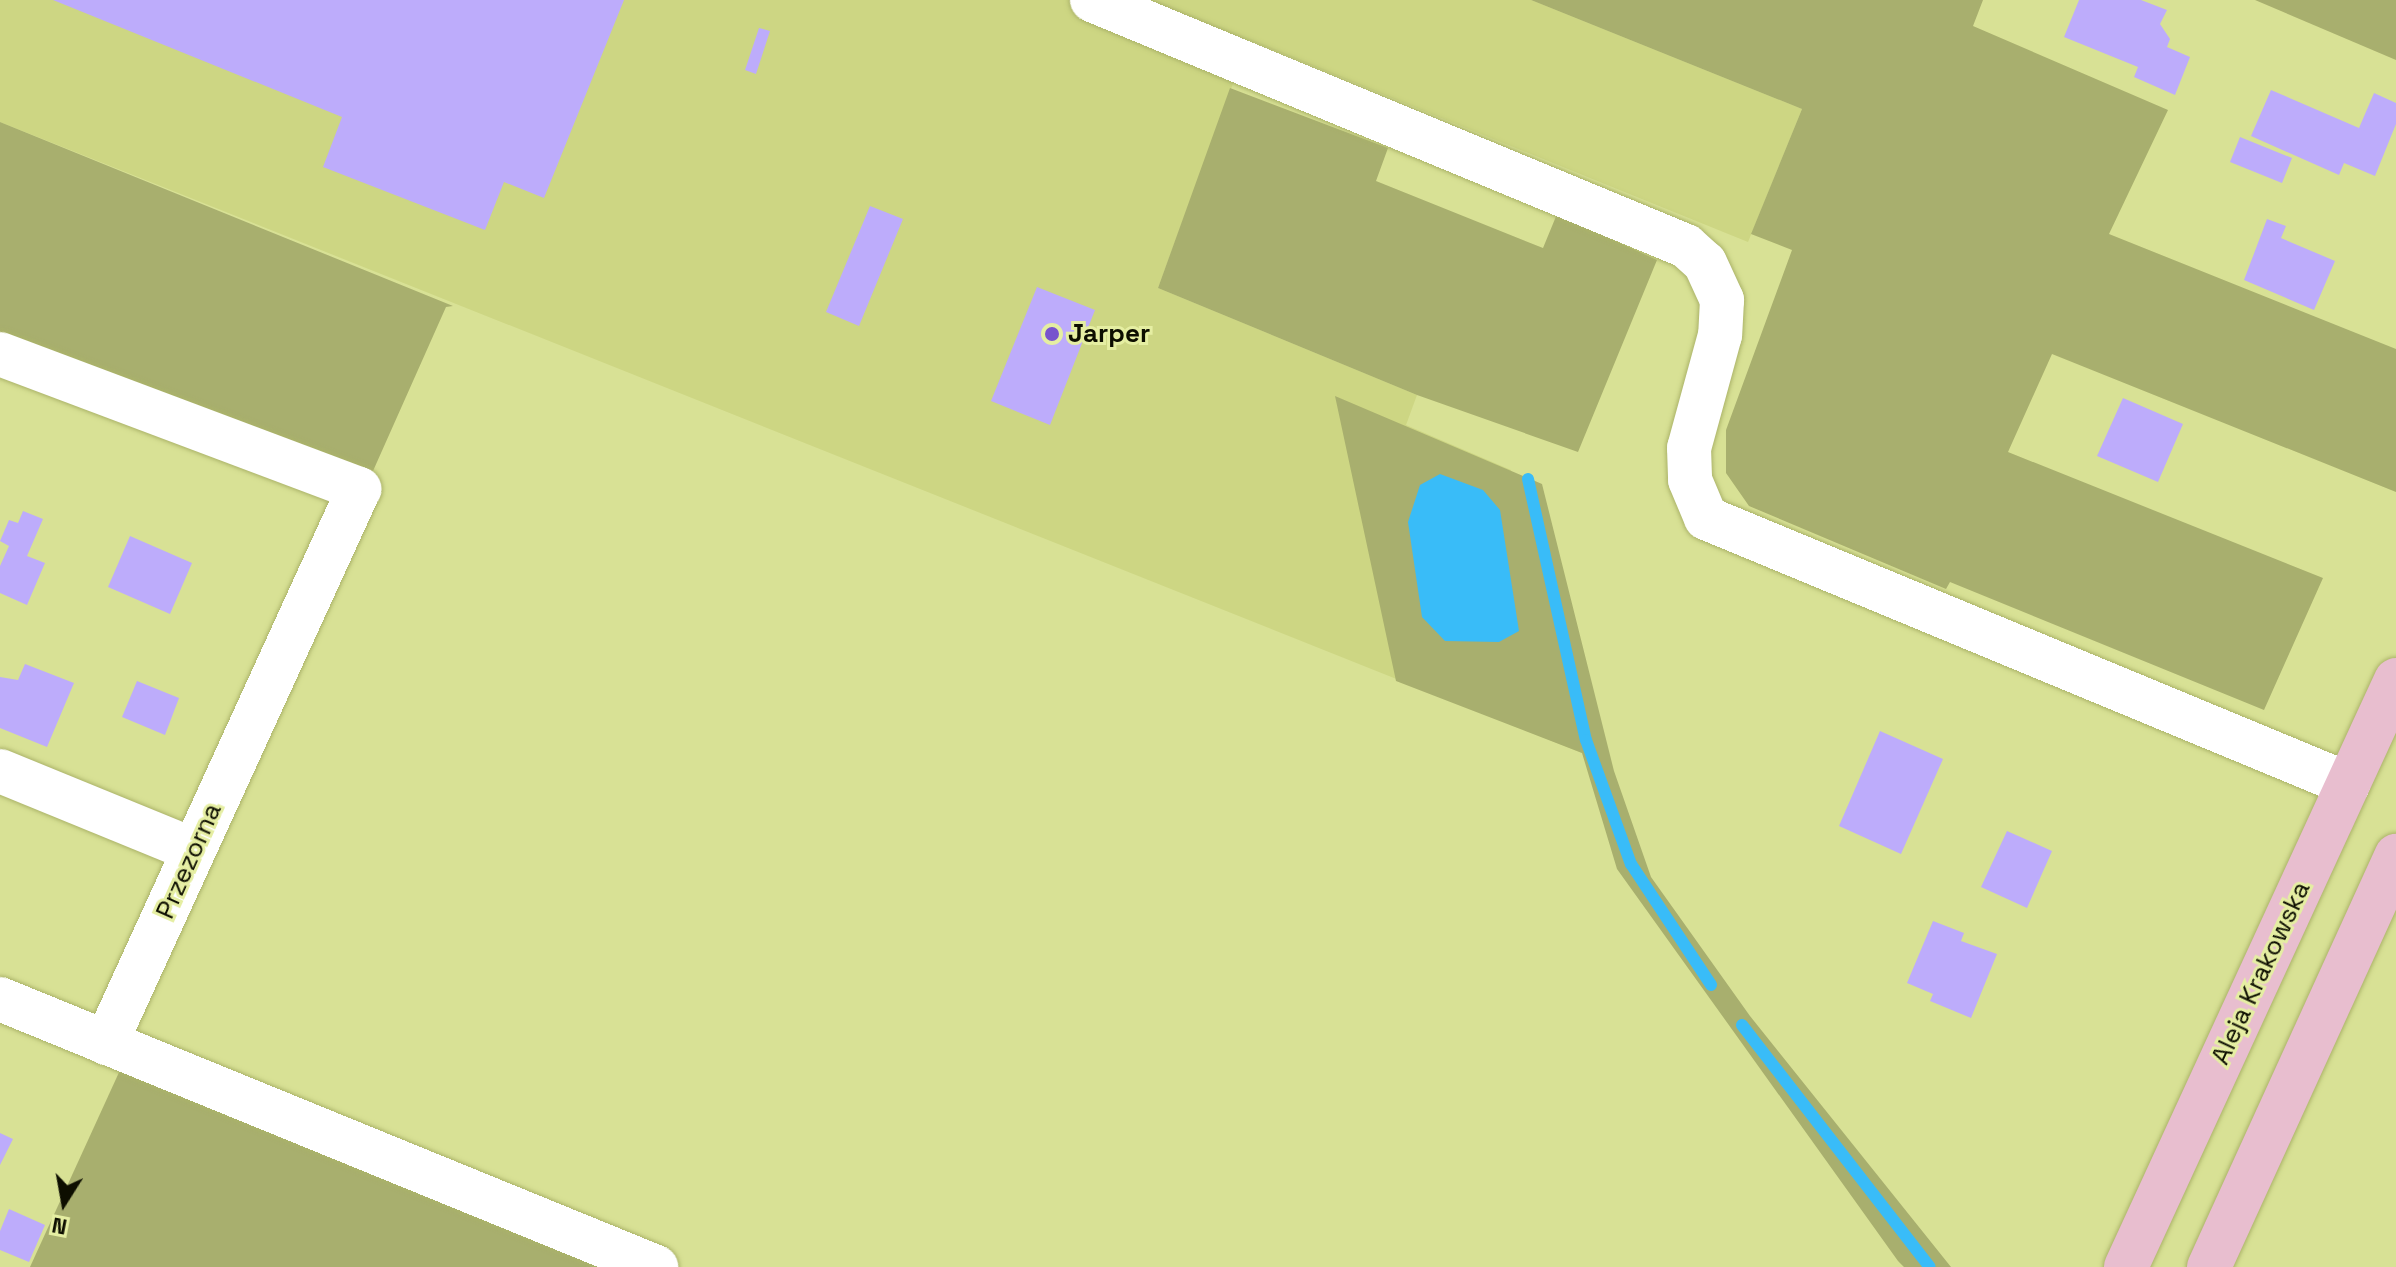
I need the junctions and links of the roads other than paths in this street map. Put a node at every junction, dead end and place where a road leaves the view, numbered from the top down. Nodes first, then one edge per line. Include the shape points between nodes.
1 (1092, 0) edge
2 (0, 354) edge
3 (2396, 680) edge
4 (0, 771) edge
5 (2348, 784) junction
6 (194, 850) junction
7 (2396, 856) edge
8 (0, 999) edge
9 (106, 1043) junction
10 (656, 1267) edge
11 (2126, 1267) edge
12 (2209, 1267) edge

1 - 5 street via 1686,246 1705,263 1722,300 1720,335 1689,448 1690,480 1706,518
2 - 6 street, Przezorna via 359,489
3 - 5 main road, Aleja Krakowska
4 - 6 street
5 - 11 main road, Aleja Krakowska
6 - 9 street, Przezorna
7 - 12 main road
8 - 9 street
9 - 10 street

